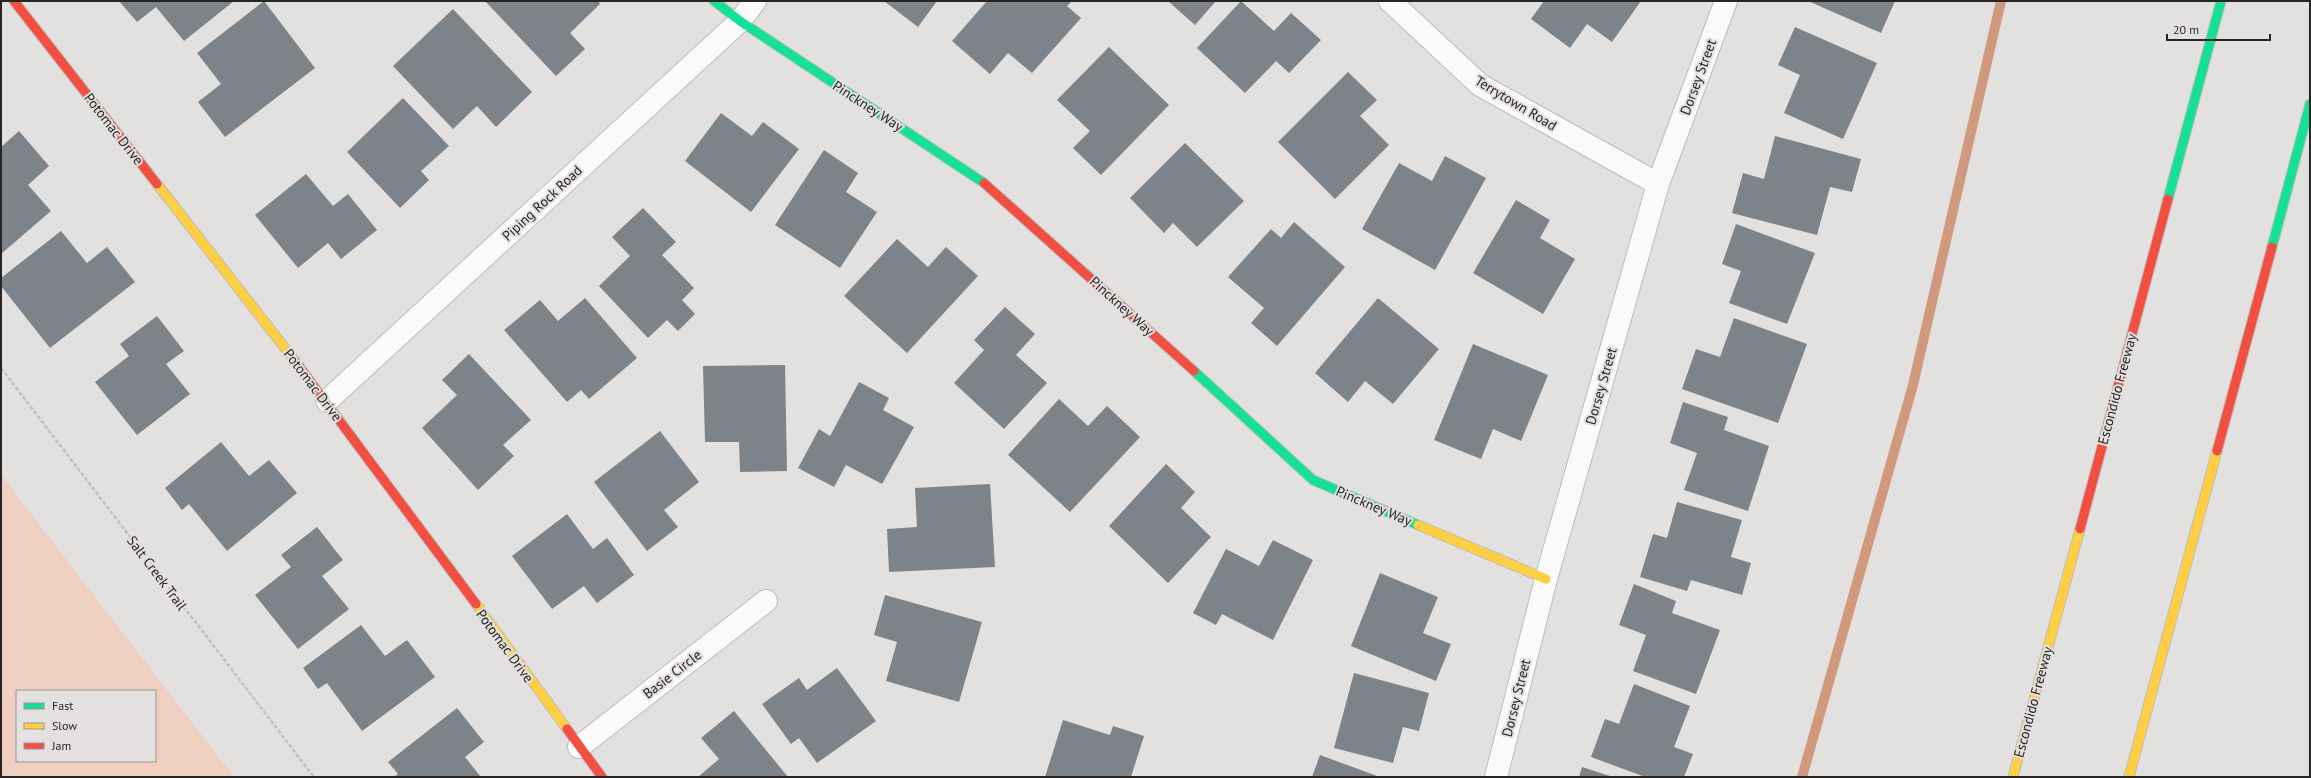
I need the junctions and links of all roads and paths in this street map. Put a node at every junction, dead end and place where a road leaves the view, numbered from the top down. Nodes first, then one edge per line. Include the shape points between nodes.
1 (14, 1) edge
2 (714, 1) edge
3 (755, 1) edge
4 (1390, 1) edge
5 (1726, 1) edge
6 (2221, 1) edge
7 (740, 21) junction
8 (2310, 104) edge
9 (1658, 184) junction
10 (1, 368) edge
11 (327, 401) junction
12 (1546, 580) junction
13 (766, 601) dead end
14 (579, 747) junction
15 (314, 777) edge
16 (602, 777) edge
17 (1496, 777) edge
18 (2013, 777) edge
19 (2129, 777) edge

1 - 11 main road, Potomac Drive
2 - 7 main road, Pinckney Way
3 - 7 street, Piping Rock Road
4 - 9 street, Terrytown Road via 1480,85
5 - 9 street, Dorsey Street
6 - 18 main road, Escondido Freeway
7 - 11 street, Piping Rock Road
7 - 12 main road, Pinckney Way via 991,187 1314,480
8 - 19 main road
9 - 12 street, Dorsey Street
10 - 15 path, Salt Creek Trail
11 - 14 main road, Potomac Drive
12 - 17 street, Dorsey Street
13 - 14 street, Basie Circle
14 - 16 main road, Potomac Drive

